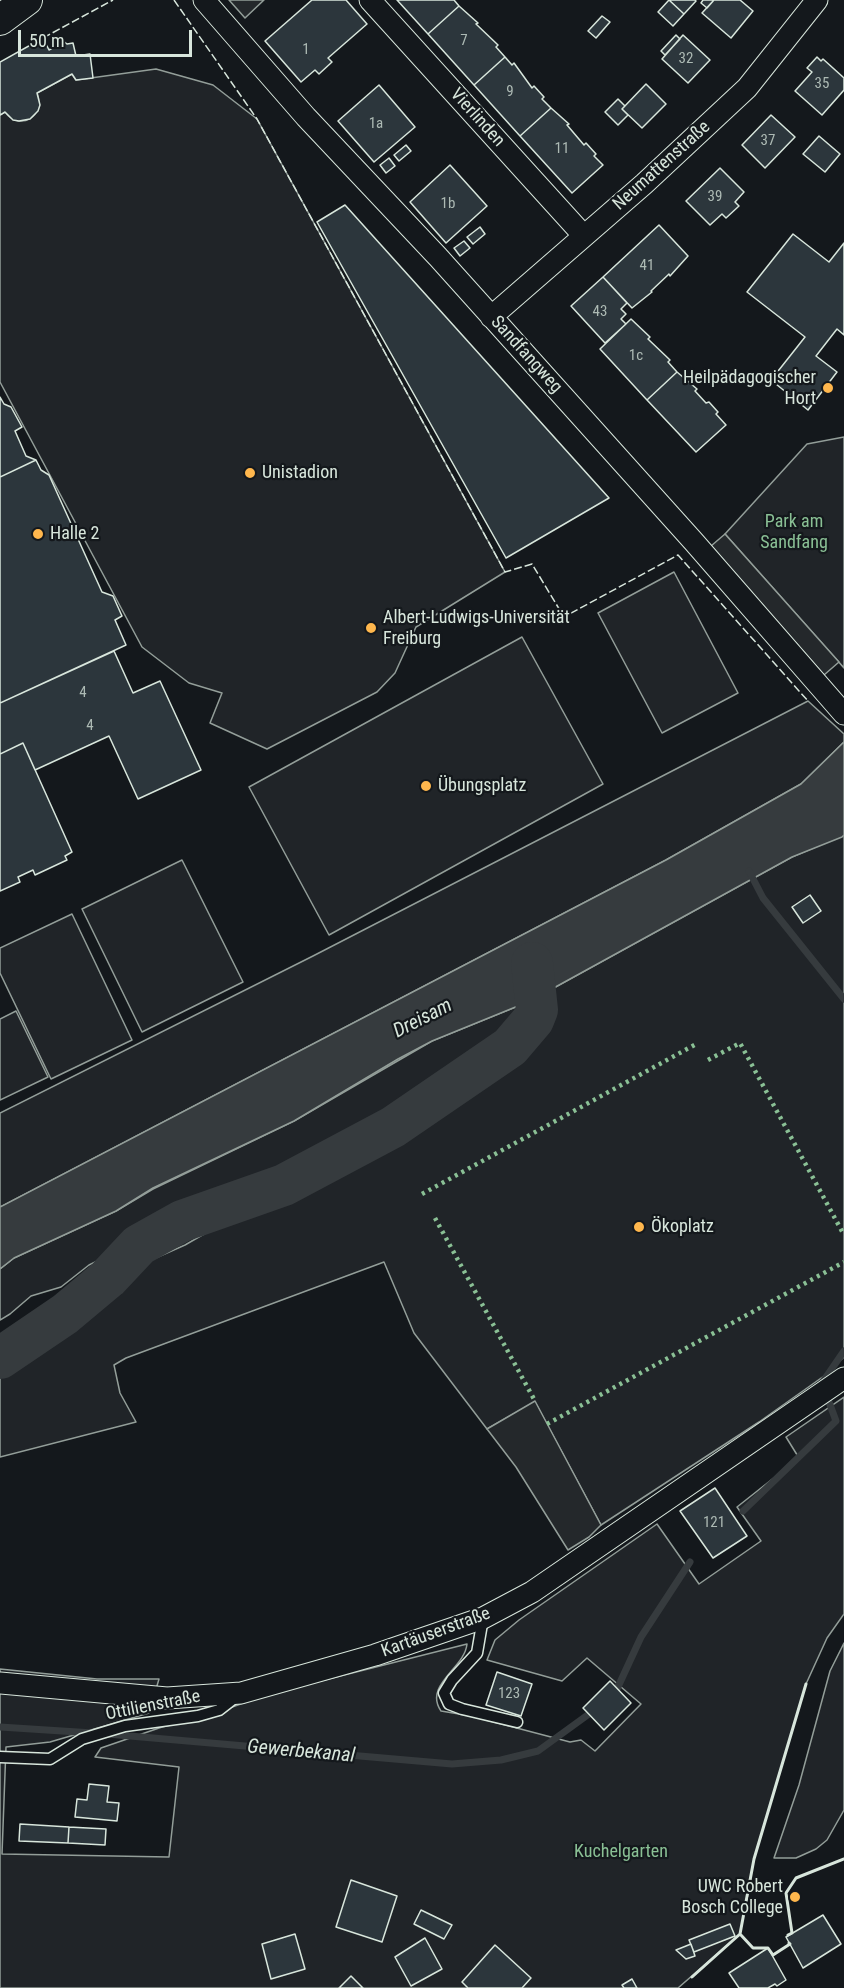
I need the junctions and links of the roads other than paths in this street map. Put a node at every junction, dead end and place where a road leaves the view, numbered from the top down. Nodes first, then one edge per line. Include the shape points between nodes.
1 (27, 0) edge
2 (204, 0) edge
3 (370, 0) edge
4 (818, 0) edge
5 (0, 20) edge
6 (584, 236) junction
7 (491, 317) junction
8 (844, 714) edge
9 (844, 1379) edge
10 (483, 1618) junction
11 (0, 1683) edge
12 (241, 1693) junction
13 (517, 1722) dead end
14 (0, 1757) edge

1 - 5 main road
2 - 7 street, Sandfangweg
3 - 6 street, Vierlinden
4 - 6 street, Neumattenstraße via 747,88
6 - 7 street, Neumattenstraße
7 - 8 street, Sandfangweg
9 - 10 street, Kartäuserstraße via 532,1592
10 - 12 street, Kartäuserstraße via 375,1655
10 - 13 lane via 477,1653 444,1693 449,1704
11 - 12 street, Kartäuserstraße via 167,1698
12 - 14 lane, Ottilienstraße via 219,1710 198,1716 125,1726 82,1738 50,1759

